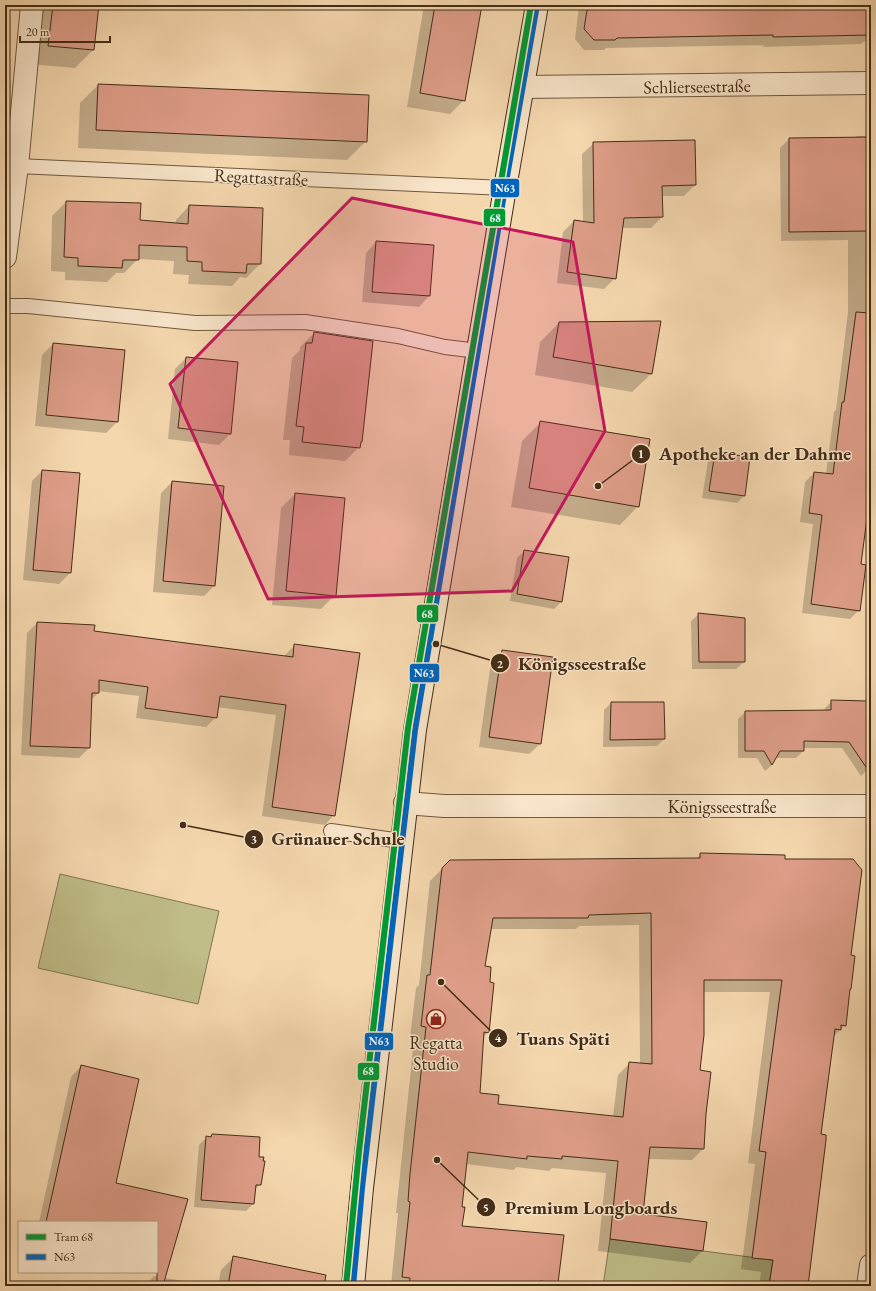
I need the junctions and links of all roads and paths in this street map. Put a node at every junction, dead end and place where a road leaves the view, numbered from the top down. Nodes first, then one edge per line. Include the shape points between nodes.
1 (32, 5) edge
2 (537, 5) edge
3 (871, 83) edge
4 (523, 87) junction
5 (17, 166) junction
6 (505, 188) junction
7 (5, 257) edge
8 (5, 306) edge
9 (478, 351) junction
10 (405, 803) junction
11 (871, 806) edge
12 (331, 831) dead end
13 (401, 841) junction
14 (871, 1265) edge
15 (353, 1286) edge
16 (868, 1286) edge

1 - 5 main road
2 - 4 main road
3 - 4 main road, Schlierseestraße
4 - 6 main road
5 - 6 lane, Regattastraße
5 - 7 main road
6 - 9 main road
8 - 9 lane via 28,306 195,323 305,322
9 - 10 main road via 416,722
10 - 11 main road, Königsseestraße via 444,806
10 - 13 main road
12 - 13 lane
13 - 15 main road
14 - 16 main road

